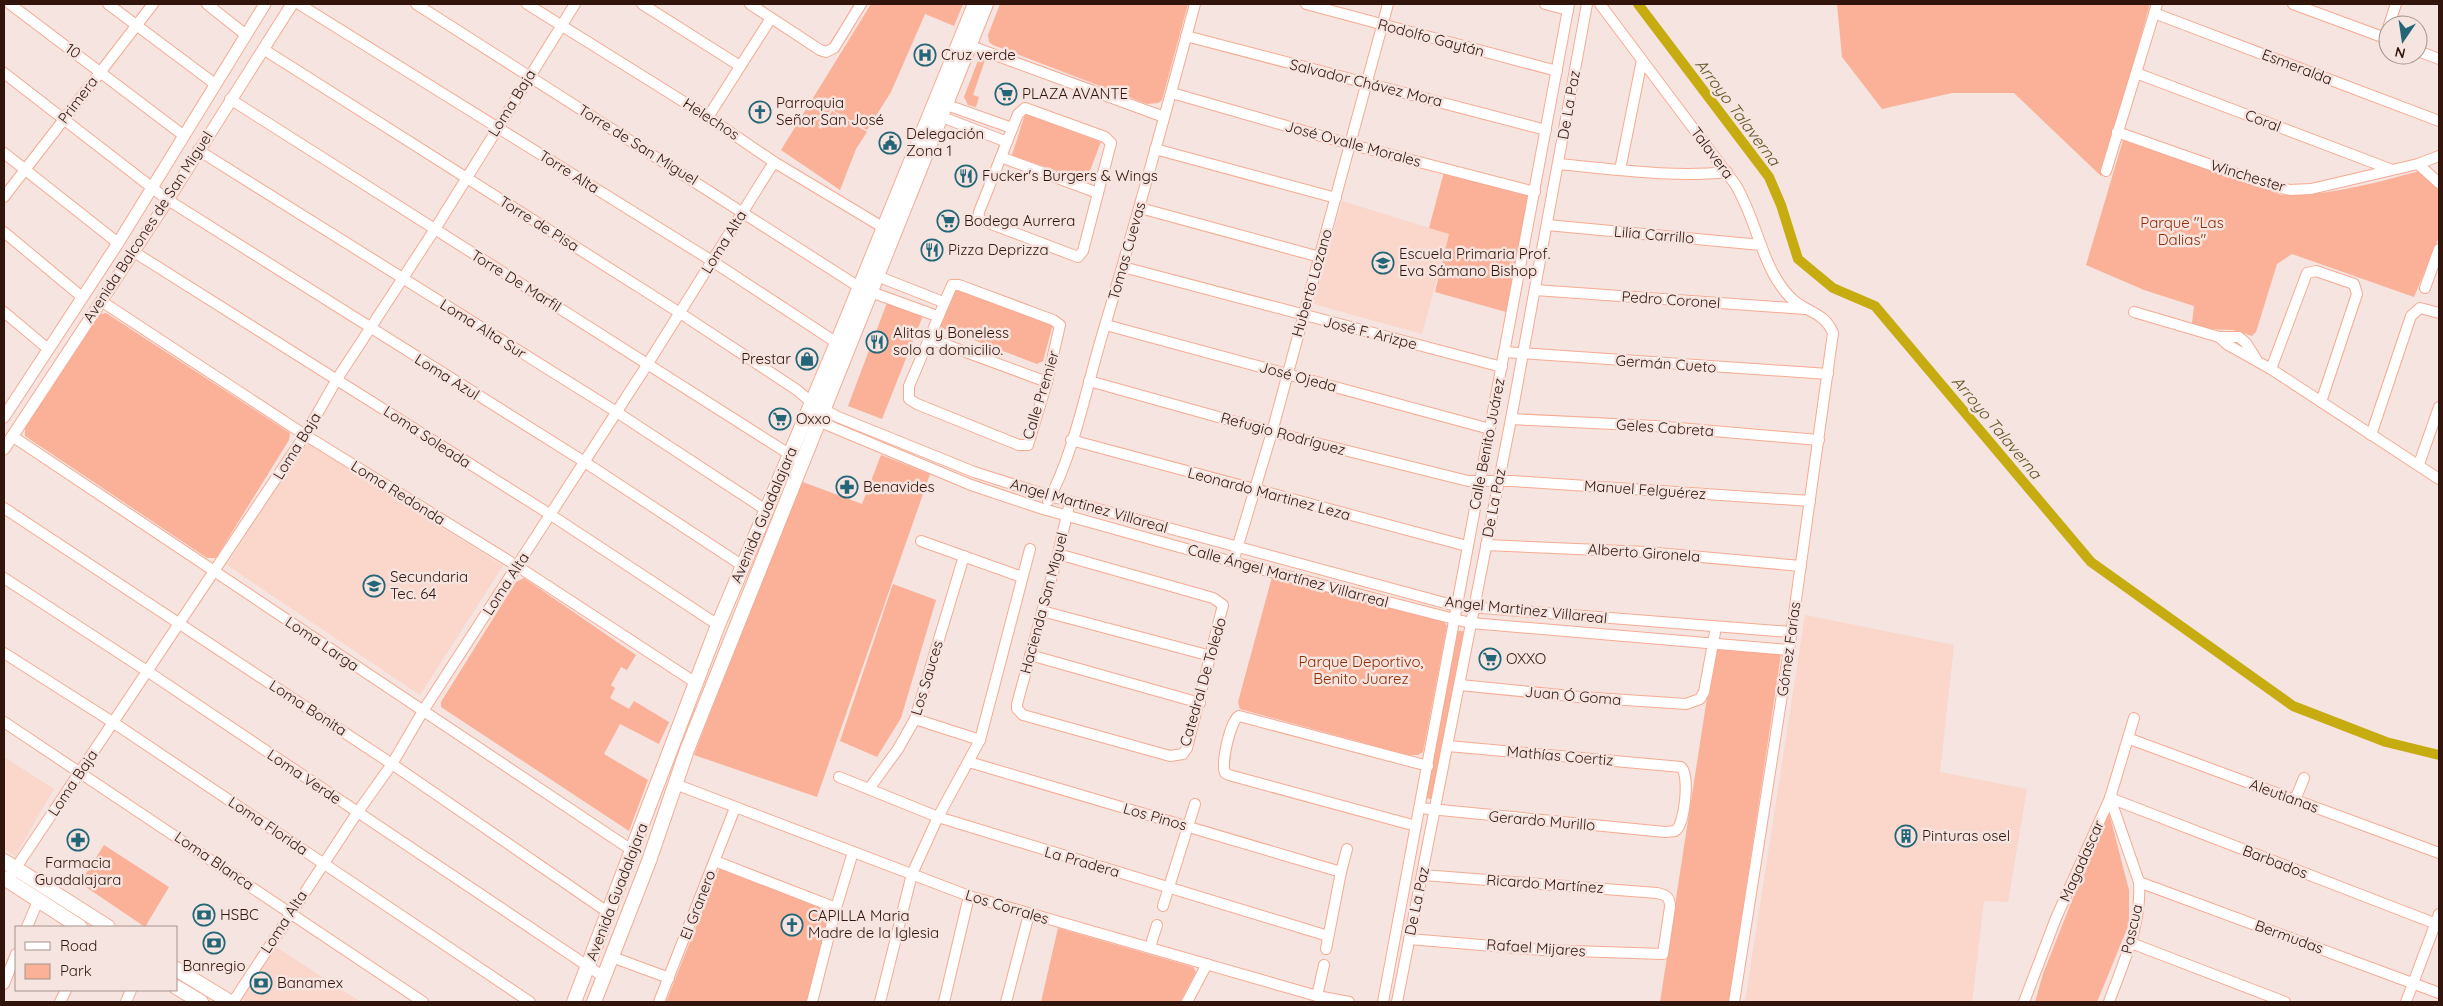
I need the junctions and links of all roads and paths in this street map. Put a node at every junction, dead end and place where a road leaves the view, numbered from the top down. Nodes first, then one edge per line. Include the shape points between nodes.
1 (10, 4) edge
2 (108, 4) edge
3 (153, 4) edge
4 (207, 4) edge
5 (265, 4) edge
6 (292, 4) edge
7 (299, 4) edge
8 (416, 4) edge
9 (527, 4) edge
10 (574, 4) edge
11 (642, 4) edge
12 (750, 4) edge
13 (861, 4) edge
14 (1195, 4) edge
15 (1306, 4) edge
16 (1388, 4) edge
17 (1545, 4) edge
18 (1587, 4) edge
19 (1600, 4) edge
20 (2292, 4) edge
21 (981, 5) edge
22 (1569, 7) edge
23 (2156, 9) edge
24 (771, 18) junction
25 (136, 25) junction
26 (561, 25) junction
27 (1382, 25) junction
28 (2378, 32) edge
29 (246, 35) junction
30 (1186, 36) junction
31 (964, 44) junction
32 (263, 49) junction
33 (1642, 60) junction
34 (740, 66) junction
35 (100, 71) junction
36 (1557, 71) junction
37 (4, 73) edge
38 (2136, 73) junction
39 (530, 76) junction
40 (1367, 83) junction
41 (215, 84) junction
42 (1172, 92) junction
43 (230, 99) junction
44 (708, 117) junction
45 (1164, 117) junction
46 (938, 118) junction
47 (64, 119) junction
48 (2439, 121) edge
49 (497, 127) junction
50 (1012, 128) junction
51 (1546, 130) junction
52 (2117, 132) junction
53 (183, 135) junction
54 (1007, 142) junction
55 (1349, 144) junction
56 (1155, 149) junction
57 (198, 150) junction
58 (4, 153) edge
59 (2439, 156) edge
60 (1001, 157) junction
61 (774, 162) junction
62 (1558, 164) junction
63 (2418, 164) junction
64 (24, 168) junction
65 (2390, 169) junction
66 (1620, 170) junction
67 (2106, 171) dead end
68 (1726, 172) junction
69 (466, 178) junction
70 (2439, 183) edge
71 (150, 188) junction
72 (1535, 192) junction
73 (1098, 194) junction
74 (4, 197) edge
75 (1336, 198) junction
76 (168, 200) junction
77 (1140, 208) junction
78 (743, 212) junction
79 (1547, 225) junction
80 (435, 229) junction
81 (889, 231) junction
82 (4, 232) edge
83 (118, 242) junction
84 (1761, 245) junction
85 (2439, 249) edge
86 (134, 252) junction
87 (1320, 257) junction
88 (712, 261) junction
89 (1123, 267) junction
90 (2435, 271) edge
91 (877, 276) junction
92 (403, 279) junction
93 (2425, 288) dead end
94 (865, 289) junction
95 (1535, 290) junction
96 (82, 297) junction
97 (100, 301) junction
98 (943, 302) junction
99 (1806, 309) junction
100 (4, 312) edge
101 (2134, 312) dead end
102 (680, 313) junction
103 (2439, 313) edge
104 (937, 316) junction
105 (1303, 316) junction
106 (1106, 325) junction
107 (370, 329) junction
108 (928, 338) junction
109 (837, 343) junction
110 (48, 349) junction
111 (1504, 352) junction
112 (1523, 354) junction
113 (647, 365) junction
114 (1502, 367) junction
115 (2271, 369) junction
116 (1287, 374) junction
117 (1828, 374) junction
118 (337, 379) junction
119 (1089, 381) junction
120 (1047, 382) junction
121 (2321, 402) junction
122 (7, 403) edge
123 (2439, 407) edge
124 (615, 411) junction
125 (815, 412) junction
126 (4, 417) edge
127 (1511, 419) junction
128 (1490, 429) junction
129 (1272, 432) junction
130 (305, 435) junction
131 (2371, 435) junction
132 (12, 436) junction
133 (1072, 440) junction
134 (1819, 440) junction
135 (4, 449) edge
136 (789, 454) junction
137 (802, 461) junction
138 (583, 462) junction
139 (2419, 464) junction
140 (2439, 479) edge
141 (1479, 481) junction
142 (1498, 482) junction
143 (1255, 490) junction
144 (1050, 496) junction
145 (1810, 501) junction
146 (1070, 502) junction
147 (4, 508) edge
148 (1043, 509) junction
149 (766, 510) junction
150 (551, 515) junction
151 (1066, 516) junction
152 (921, 540) dead end
153 (1486, 545) junction
154 (1467, 546) junction
155 (1030, 548) dead end
156 (1236, 548) junction
157 (1058, 554) junction
158 (964, 556) junction
159 (1233, 562) junction
160 (517, 566) junction
161 (743, 566) junction
162 (1801, 566) junction
163 (215, 572) junction
164 (1022, 577) junction
165 (4, 578) edge
166 (1456, 606) junction
167 (1474, 608) junction
168 (1042, 611) junction
169 (1454, 619) junction
170 (1471, 623) junction
171 (180, 624) junction
172 (718, 625) junction
173 (1716, 627) junction
174 (1791, 632) junction
175 (1712, 644) junction
176 (1789, 650) junction
177 (4, 653) edge
178 (1030, 655) junction
179 (1211, 656) junction
180 (147, 671) junction
181 (696, 683) junction
182 (1460, 685) junction
183 (1200, 702) junction
184 (1017, 704) joint
185 (423, 710) junction
186 (2134, 718) dead end
187 (915, 719) junction
188 (4, 722) edge
189 (114, 723) junction
190 (2130, 739) junction
191 (980, 740) junction
192 (1448, 746) junction
193 (969, 762) junction
194 (392, 764) junction
195 (1428, 766) junction
196 (80, 772) junction
197 (839, 777) dead end
198 (2304, 778) dead end
199 (675, 784) junction
200 (869, 789) junction
201 (2110, 798) junction
202 (2295, 800) junction
203 (1195, 804) dead end
204 (735, 808) junction
205 (1420, 808) junction
206 (1435, 811) junction
207 (357, 812) junction
208 (938, 817) junction
209 (1187, 826) junction
210 (1416, 826) junction
211 (1665, 832) joint
212 (1348, 849) dead end
213 (633, 851) junction
214 (853, 852) junction
215 (2439, 853) edge
216 (715, 861) junction
217 (324, 863) junction
218 (10, 865) edge
219 (1341, 872) junction
220 (912, 874) junction
221 (1423, 875) junction
222 (6, 880) edge
223 (2139, 882) junction
224 (1168, 888) junction
225 (969, 896) junction
226 (38, 901) junction
227 (1163, 906) dead end
228 (836, 908) junction
229 (291, 912) junction
230 (609, 913) junction
231 (1028, 914) junction
232 (2439, 914) edge
233 (100, 925) edge
234 (1157, 925) dead end
235 (2437, 925) edge
236 (27, 926) edge
237 (78, 926) edge
238 (1328, 936) junction
239 (1409, 939) junction
240 (2131, 943) junction
241 (1150, 947) junction
242 (1326, 949) dead end
243 (1663, 954) joint
244 (15, 956) edge
245 (612, 957) junction
246 (1207, 964) junction
247 (1324, 965) dead end
248 (588, 966) junction
249 (178, 970) edge
250 (604, 977) junction
251 (669, 978) junction
252 (2413, 982) junction
253 (4, 984) edge
254 (178, 988) edge
255 (2439, 993) edge
256 (1317, 996) junction
257 (198, 1001) edge
258 (231, 1002) edge
259 (423, 1002) edge
260 (530, 1002) edge
261 (574, 1002) edge
262 (594, 1002) edge
263 (659, 1002) edge
264 (812, 1002) edge
265 (880, 1002) edge
266 (944, 1002) edge
267 (1006, 1002) edge
268 (1187, 1002) edge
269 (1348, 1002) edge
270 (1382, 1002) edge
271 (1397, 1002) edge
272 (1734, 1002) edge
273 (2024, 1002) edge
274 (2108, 1002) edge
275 (2285, 1002) edge
276 (2406, 1002) edge

1 - 35 street, 10
2 - 25 street
3 - 25 street, Primera
4 - 29 street
5 - 29 street, Avenida Balcones de San Miguel
6 - 32 street, Avenida Balcones de San Miguel
7 - 49 street, Torre Alta
8 - 39 street, Torre de San Miguel
9 - 26 street, Helechos
10 - 26 street, Loma Baja
11 - 34 street
12 - 24 street
13 - 24 street via 834,48 826,52
14 - 30 street, Tomas Cuevas
15 - 27 street, Rodolfo Gaytán
16 - 27 street, Huberto Lozano
17 - 22 street
18 - 62 street, De La Paz
19 - 33 street, Talavera
20 - 28 street
21 - 31 main road, Avenida Guadalajara
22 - 36 street, Calle Benito Juárez
23 - 38 street
23 - 48 street, Esmeralda
24 - 34 street
25 - 35 street, Primera
25 - 41 street
26 - 39 street, Loma Baja
26 - 44 street, Helechos
27 - 36 street, Rodolfo Gaytán
27 - 40 street, Huberto Lozano
29 - 41 street, Avenida Balcones de San Miguel
30 - 40 street, Salvador Chávez Mora
30 - 42 street, Tomas Cuevas
31 - 45 street
31 - 46 main road, Avenida Guadalajara
31 - 46 main road, Avenida Guadalajara
32 - 43 street, Avenida Balcones de San Miguel
32 - 69 street, Torre de Pisa
33 - 66 street
33 - 68 street, Talavera
34 - 44 street
35 - 47 street, Primera
35 - 53 street, 10
36 - 51 street, Calle Benito Juárez
37 - 47 street, Loma Azul
38 - 52 street
38 - 65 street, Coral
39 - 49 street, Loma Baja
39 - 78 street, Torre de San Miguel
40 - 51 street, Salvador Chávez Mora
40 - 55 street, Huberto Lozano
41 - 53 street, Avenida Balcones de San Miguel
42 - 45 street, Tomas Cuevas
42 - 55 street, José Ovalle Morales
43 - 57 street, Avenida Balcones de San Miguel
43 - 80 street, Torre De Marfil
44 - 61 street, Helechos
45 - 56 street, Tomas Cuevas
46 - 50 street
46 - 54 street
46 - 81 main road, Avenida Guadalajara
47 - 64 street, Primera
47 - 71 street, Loma Azul
49 - 69 street, Loma Baja
49 - 88 street, Torre Alta
50 - 54 street
50 - 73 street via 1024,108 1110,139
51 - 72 street, Calle Benito Juárez
52 - 65 street, Winchester via 2290,190 2311,189
52 - 67 street
53 - 71 street, Avenida Balcones de San Miguel
54 - 60 street
55 - 72 street, José Ovalle Morales
55 - 75 street, Huberto Lozano
56 - 75 street
56 - 77 street, Tomas Cuevas
57 - 76 street, Avenida Balcones de San Miguel
57 - 92 street, Loma Alta Sur
58 - 64 street
59 - 63 street, Winchester
60 - 73 street
60 - 73 street via 978,219 1075,257 1081,255
61 - 78 street, Loma Alta
61 - 81 street, Helechos
62 - 66 street
62 - 79 street, De La Paz
63 - 65 street, Winchester
63 - 70 street
64 - 74 street, Primera
64 - 83 street
66 - 68 street
68 - 84 street, Talavera via 1746,201
69 - 80 street, Loma Baja
69 - 102 street, Torre de Pisa
71 - 76 street, Loma Azul
71 - 83 street, Avenida Balcones de San Miguel
72 - 111 street, Calle Benito Juárez
75 - 87 street, Huberto Lozano
76 - 86 street, Avenida Balcones de San Miguel
76 - 107 street, Loma Azul
77 - 87 street
77 - 89 street, Tomas Cuevas
78 - 88 street, Loma Alta
78 - 94 street, Torre de San Miguel
79 - 84 street, Lilia Carrillo
79 - 95 street, De La Paz
80 - 92 street, Loma Baja
80 - 113 street, Torre De Marfil
81 - 91 main road, Avenida Guadalajara
81 - 94 main road, Avenida Guadalajara
82 - 96 street
83 - 96 street, Avenida Balcones de San Miguel
84 - 99 street, Talavera via 1782,288
85 - 90 street
86 - 97 street, Avenida Balcones de San Miguel
86 - 118 street, Loma Soleada
87 - 105 street, Huberto Lozano
88 - 102 street, Loma Alta
88 - 109 street, Torre Alta
89 - 105 street, José F. Arizpe
89 - 106 street, Tomas Cuevas
90 - 93 street
91 - 94 main road, Avenida Guadalajara
91 - 98 street
92 - 107 street, Loma Baja
92 - 124 street, Loma Alta Sur
94 - 104 street
94 - 109 main road, Avenida Guadalajara
94 - 125 main road, Avenida Guadalajara
95 - 99 street, Pedro Coronel
95 - 112 street, De La Paz
96 - 110 street, Avenida Balcones de San Miguel
97 - 130 street, Loma Redonda
97 - 132 street, Avenida Balcones de San Miguel
98 - 104 street, Calle Premier
98 - 120 street, Calle Premier via 952,285 959,285 1058,322 1060,330
99 - 117 street, Gómez Farías via 1820,315 1829,323 1833,333
100 - 110 street
101 - 115 street via 2219,336 2228,345
102 - 113 street, Loma Alta
102 - 125 street, Torre de Pisa via 797,390
103 - 131 street via 2420,308 2411,316
104 - 108 street, Calle Premier
105 - 114 street, José F. Arizpe
105 - 116 street, Huberto Lozano
106 - 116 street, José Ojeda
106 - 119 street, Tomas Cuevas
107 - 118 street, Loma Baja
107 - 138 street, Loma Azul
108 - 120 street
108 - 120 street, Calle Premier via 909,386 910,399 1019,445 1025,446 1030,440
109 - 125 main road, Avenida Guadalajara
110 - 122 street, Avenida Balcones de San Miguel
111 - 112 street, Germán Cueto
111 - 114 street, Calle Benito Juárez
112 - 117 street, Germán Cueto
112 - 127 street, De La Paz
113 - 124 street, Loma Alta
113 - 136 street, Torre De Marfil
114 - 128 street, Calle Benito Juárez
115 - 121 street
115 - 121 street via 2304,277 2316,271 2354,284 2357,294
116 - 128 street, José Ojeda
116 - 129 street, Huberto Lozano
117 - 134 street, Gómez Farías
118 - 130 street, Loma Baja
118 - 150 street, Loma Soleada
119 - 129 street, Refugio Rodríguez
119 - 133 street, Tomas Cuevas
121 - 131 street
122 - 126 street, Avenida Balcones de San Miguel
123 - 139 street
124 - 138 street, Loma Alta
124 - 149 street, Loma Alta Sur
125 - 136 main road, Avenida Guadalajara
125 - 137 main road, Avenida Guadalajara
125 - 144 street, Angel Martinez Villareal via 838,417 974,472
125 - 148 street, Calle Ángel Martínez Villarreal via 971,485
127 - 134 street, Geles Cabreta via 1655,426
127 - 142 street, De La Paz
128 - 141 street, Calle Benito Juárez
129 - 141 street, Refugio Rodríguez via 1459,479
129 - 143 street, Huberto Lozano
130 - 160 street, Loma Redonda
130 - 163 street, Loma Baja
131 - 139 street
132 - 135 street, Avenida Balcones de San Miguel
132 - 163 street, Loma Larga
133 - 143 street, Leonardo Martinez Leza
133 - 144 street, Tomas Cuevas via 1060,478
134 - 145 street, Gómez Farías
136 - 137 street, Torre De Marfil
136 - 149 main road, Avenida Guadalajara
137 - 199 main road, Avenida Guadalajara
138 - 150 street, Loma Alta
138 - 161 street, Loma Azul
139 - 140 street
141 - 142 street, Manuel Felguérez
141 - 154 street, Calle Benito Juárez
142 - 145 street, Manuel Felguérez
142 - 153 street, De La Paz
143 - 154 street, Leonardo Martinez Leza
143 - 156 street, Huberto Lozano
144 - 146 street, Angel Martinez Villareal
144 - 148 street, Tomas Cuevas
145 - 162 street, Gómez Farías
146 - 151 street, Hacienda San Miguel
146 - 156 street, Angel Martinez Villareal
147 - 171 street, Loma Bonita
148 - 151 street, Calle Ángel Martínez Villarreal
149 - 161 main road, Avenida Guadalajara
150 - 160 street, Loma Alta
150 - 172 street, Loma Soleada
151 - 157 street, Hacienda San Miguel
151 - 159 street, Calle Ángel Martínez Villarreal
152 - 158 street
153 - 162 street, Alberto Gironela via 1646,552
153 - 167 street, De La Paz
154 - 166 street, Calle Benito Juárez
155 - 164 street
156 - 159 street, Huberto Lozano
156 - 166 street, Angel Martinez Villareal
157 - 168 street, Hacienda San Miguel
157 - 179 street, Catedral De Toledo via 1220,601 1223,612
158 - 164 street
158 - 187 street, Los Sauces
159 - 169 street, Calle Ángel Martínez Villarreal
160 - 181 street, Loma Redonda
160 - 185 street, Loma Alta
161 - 172 main road, Avenida Guadalajara
162 - 174 street, Gómez Farías
163 - 171 street, Loma Baja
163 - 185 street, Loma Larga
164 - 191 street
165 - 180 street, Loma Verde
166 - 167 street, Angel Martinez Villareal
166 - 169 street, Calle Benito Juárez
167 - 170 street, De La Paz
167 - 173 street, Angel Martinez Villareal
168 - 178 street, Hacienda San Miguel
168 - 179 street
169 - 170 street, Calle Ángel Martínez Villarreal
169 - 195 street, Calle Benito Juárez
170 - 175 street, Calle Ángel Martínez Villarreal
170 - 182 street, De La Paz
171 - 180 street, Loma Baja
171 - 194 street, Loma Bonita
172 - 181 main road, Avenida Guadalajara
173 - 174 street, Angel Martinez Villareal
173 - 175 street
174 - 176 street, Gómez Farías
175 - 176 street, Calle Ángel Martínez Villarreal
175 - 182 street, Juan Ó Goma via 1704,692 1695,703 1580,697
176 - 272 street, Gómez Farías
177 - 189 street, Loma Florida
178 - 183 street
178 - 184 street, Hacienda San Miguel
179 - 183 street, Catedral De Toledo
180 - 189 street, Loma Baja
180 - 207 street, Loma Verde
181 - 213 main road, Avenida Guadalajara
182 - 192 street, De La Paz
183 - 184 street, Catedral De Toledo via 1187,748 1177,757 1024,715 1019,712
185 - 194 street, Loma Alta
185 - 213 street, Loma Larga
186 - 190 street, Magadascar
187 - 191 street
187 - 200 street, Los Sauces
188 - 196 street, Loma Blanca
189 - 196 street, Loma Baja
189 - 217 street, Loma Florida
190 - 201 street, Magadascar
190 - 202 street, Aleutianas
191 - 193 street
192 - 206 street, De La Paz
192 - 211 street, Mathías Coertiz via 1681,767 1686,776 1682,822 1675,831
193 - 208 street
193 - 209 street, Los Pinos
194 - 207 street, Loma Alta
194 - 230 street, Loma Bonita
195 - 205 street, Calle Benito Juárez
195 - 210 street via 1245,717 1239,716 1232,723 1223,769 1230,775
196 - 218 street, Loma Baja
196 - 229 street, Loma Blanca
197 - 200 street, La Pradera
198 - 202 street
199 - 204 street, Los Corrales
199 - 245 main road, Avenida Guadalajara
200 - 208 street, La Pradera
201 - 223 street, Pascua
201 - 235 street, Barbados
201 - 273 street, Magadascar via 2056,918
202 - 215 street, Aleutianas
203 - 209 street
204 - 214 street, Los Corrales
204 - 216 street, El Granero
205 - 206 street, Gerardo Murillo
205 - 210 street, Calle Benito Juárez
206 - 211 street, Gerardo Murillo
206 - 221 street, De La Paz
207 - 217 street, Loma Alta
207 - 248 street, Loma Verde
208 - 220 street
208 - 224 street, La Pradera
209 - 219 street, Los Pinos
209 - 224 street
210 - 270 street, Calle Benito Juárez
212 - 219 street
213 - 230 main road, Avenida Guadalajara
214 - 220 street, Los Corrales
214 - 228 street
216 - 228 street
216 - 251 street, El Granero
217 - 229 street, Loma Alta
217 - 260 street, Loma Florida
218 - 222 street, Loma Baja
218 - 233 main road
219 - 238 street
220 - 225 street, Los Corrales
220 - 265 street
221 - 239 street, De La Paz
221 - 243 street, Ricardo Martínez via 1666,895 1670,907
222 - 226 main road
223 - 240 street, Pascua via 2139,915
223 - 252 street, Bermudas
224 - 227 street
224 - 238 street, La Pradera
225 - 231 street, Los Corrales
225 - 266 street
226 - 236 street
226 - 237 main road
228 - 264 street
229 - 258 street, Loma Alta
229 - 259 street, Loma Blanca
230 - 248 main road, Avenida Guadalajara
231 - 241 street, Los Corrales
231 - 267 street
232 - 235 street
234 - 241 street
235 - 252 street
238 - 242 street
239 - 243 street, Rafael Mijares via 1542,950
239 - 271 street, De La Paz
240 - 274 street, Pascua
240 - 275 street
241 - 246 street, Los Corrales
244 - 253 street
245 - 250 main road, Avenida Guadalajara
245 - 251 street
246 - 256 street, Los Corrales
246 - 268 street
247 - 256 street
248 - 250 street, Loma Verde
248 - 261 main road, Avenida Guadalajara
249 - 258 main road
250 - 262 main road, Avenida Guadalajara
251 - 263 street, El Granero
252 - 255 street, Bermudas
252 - 276 street
254 - 257 main road
256 - 269 street, Los Corrales

